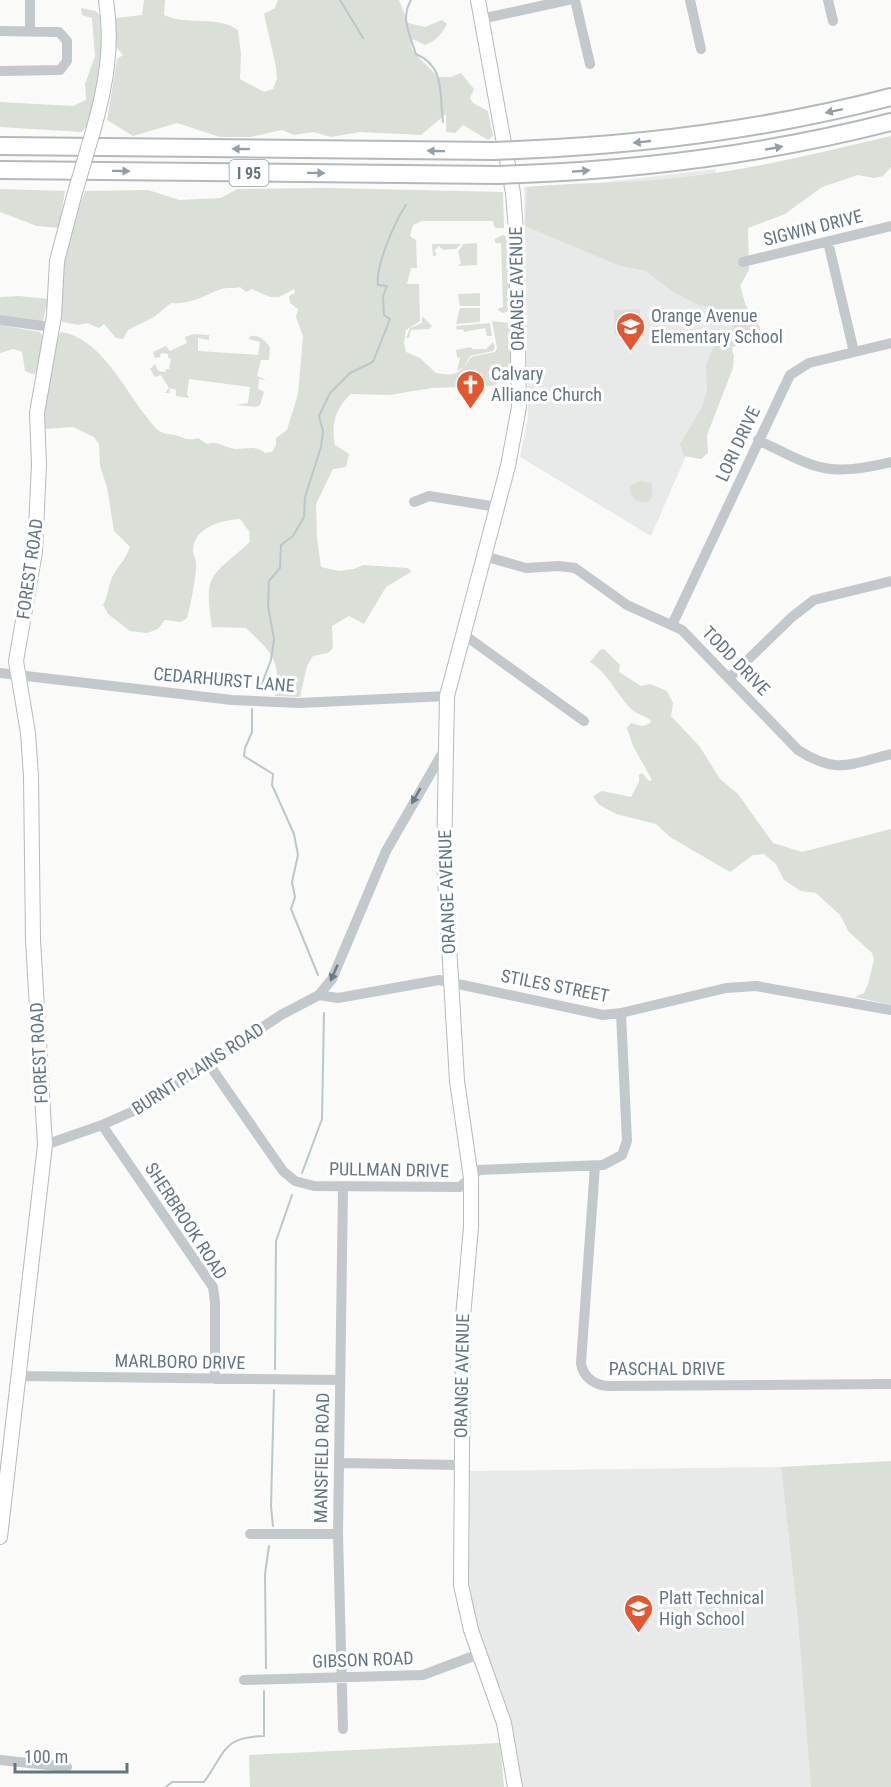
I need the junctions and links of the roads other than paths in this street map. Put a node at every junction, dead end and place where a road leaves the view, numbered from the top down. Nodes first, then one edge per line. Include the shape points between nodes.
1 (30, 0) edge
2 (106, 0) edge
3 (478, 0) edge
4 (568, 0) edge
5 (575, 0) edge
6 (690, 0) edge
7 (828, 0) edge
8 (481, 19) junction
9 (833, 21) dead end
10 (0, 31) edge
11 (30, 31) junction
12 (701, 49) dead end
13 (590, 64) dead end
14 (0, 70) edge
15 (891, 97) edge
16 (891, 122) edge
17 (0, 138) edge
18 (0, 146) edge
19 (69, 147) junction
20 (0, 170) edge
21 (891, 226) edge
22 (828, 242) junction
23 (743, 262) dead end
24 (0, 320) edge
25 (51, 327) junction
26 (891, 343) edge
27 (854, 352) junction
28 (758, 440) junction
29 (891, 462) edge
30 (414, 502) dead end
31 (497, 507) junction
32 (484, 556) junction
33 (891, 581) edge
34 (672, 625) junction
35 (463, 634) junction
36 (0, 672) edge
37 (17, 674) junction
38 (730, 677) junction
39 (447, 696) junction
40 (584, 721) dead end
41 (447, 746) junction
42 (891, 753) edge
43 (450, 982) junction
44 (319, 995) junction
45 (891, 1010) edge
46 (621, 1013) junction
47 (208, 1063) junction
48 (102, 1125) junction
49 (45, 1145) junction
50 (595, 1166) junction
51 (471, 1178) junction
52 (343, 1186) junction
53 (19, 1376) junction
54 (215, 1379) junction
55 (340, 1380) junction
56 (891, 1384) edge
57 (339, 1463) junction
58 (461, 1465) junction
59 (250, 1534) dead end
60 (338, 1534) junction
61 (0, 1537) edge
62 (479, 1654) junction
63 (341, 1678) junction
64 (244, 1680) dead end
65 (343, 1729) dead end
66 (0, 1760) edge
67 (67, 1767) dead end
68 (515, 1787) edge

1 - 11 street
2 - 25 main road, FOREST ROAD, bridge via 108,61 57,261
3 - 8 main road, ORANGE AVENUE
4 - 8 street
5 - 13 street
6 - 12 street
7 - 9 street
8 - 31 main road, ORANGE AVENUE via 513,193 516,231 519,407
10 - 11 street
11 - 14 street via 64,34 67,61 63,68
15 -> 19 highway, I 95, bridge via 705,135 601,146 494,151
20 -> 16 highway, I 95, bridge via 522,174 701,159 799,143
17 - 19 highway
18 - 19 highway, I 95
21 - 22 street, SIGWIN DRIVE
22 - 23 street, SIGWIN DRIVE
22 - 27 street
24 - 25 street
25 - 37 main road, FOREST ROAD via 37,413 35,552
26 - 27 street, LORI DRIVE
27 - 28 street, LORI DRIVE via 793,371
28 - 29 street via 806,464 836,471
28 - 34 street, LORI DRIVE
30 - 31 street via 429,496
31 - 32 main road, ORANGE AVENUE
32 - 34 street, TODD DRIVE via 526,568 575,568 627,605
32 - 35 main road, ORANGE AVENUE
33 - 38 street via 814,600 792,616
34 - 38 street, TODD DRIVE via 691,637
35 - 39 main road, ORANGE AVENUE
35 - 40 street
36 - 37 street, CEDARHURST LANE
37 - 39 street, CEDARHURST LANE via 254,701 299,703
37 - 49 main road, FOREST ROAD via 31,776 33,940
38 - 42 street, TODD DRIVE via 798,750 814,761 835,767
39 - 41 main road, ORANGE AVENUE
41 - 43 main road, ORANGE AVENUE via 444,860
41 -> 44 street, BURNT PLAINS ROAD via 386,851 332,979
43 - 44 street, STILES STREET via 439,980 339,998
43 - 46 street, STILES STREET via 591,1013
43 - 51 main road, ORANGE AVENUE via 457,1081
44 - 47 street, BURNT PLAINS ROAD
45 - 46 street, STILES STREET via 756,986 726,988
46 - 50 street, PULLMAN DRIVE via 626,1145 618,1158
47 - 48 street, BURNT PLAINS ROAD via 150,1101
47 - 52 street, PULLMAN DRIVE via 290,1177 307,1185
48 - 49 street, BURNT PLAINS ROAD
48 - 54 street, SHERBROOK ROAD via 213,1287
49 - 53 main road
50 - 51 street, PULLMAN DRIVE via 480,1170
50 - 56 street, PASCHAL DRIVE via 581,1363 591,1380 608,1386
51 - 52 street, PULLMAN DRIVE via 460,1187
51 - 58 main road, ORANGE AVENUE via 463,1317
52 - 55 street, MANSFIELD ROAD
53 - 54 street, MARLBORO DRIVE
53 - 61 main road
54 - 55 street, MARLBORO DRIVE
55 - 57 street, MANSFIELD ROAD
57 - 58 street
57 - 60 street, MANSFIELD ROAD
58 - 62 main road, ORANGE AVENUE via 461,1585
59 - 60 street
60 - 63 street, MANSFIELD ROAD
62 - 63 street, GIBSON ROAD via 423,1675
62 - 68 main road, ORANGE AVENUE via 504,1723
63 - 64 street, GIBSON ROAD
63 - 65 street, MANSFIELD ROAD
66 - 67 street

